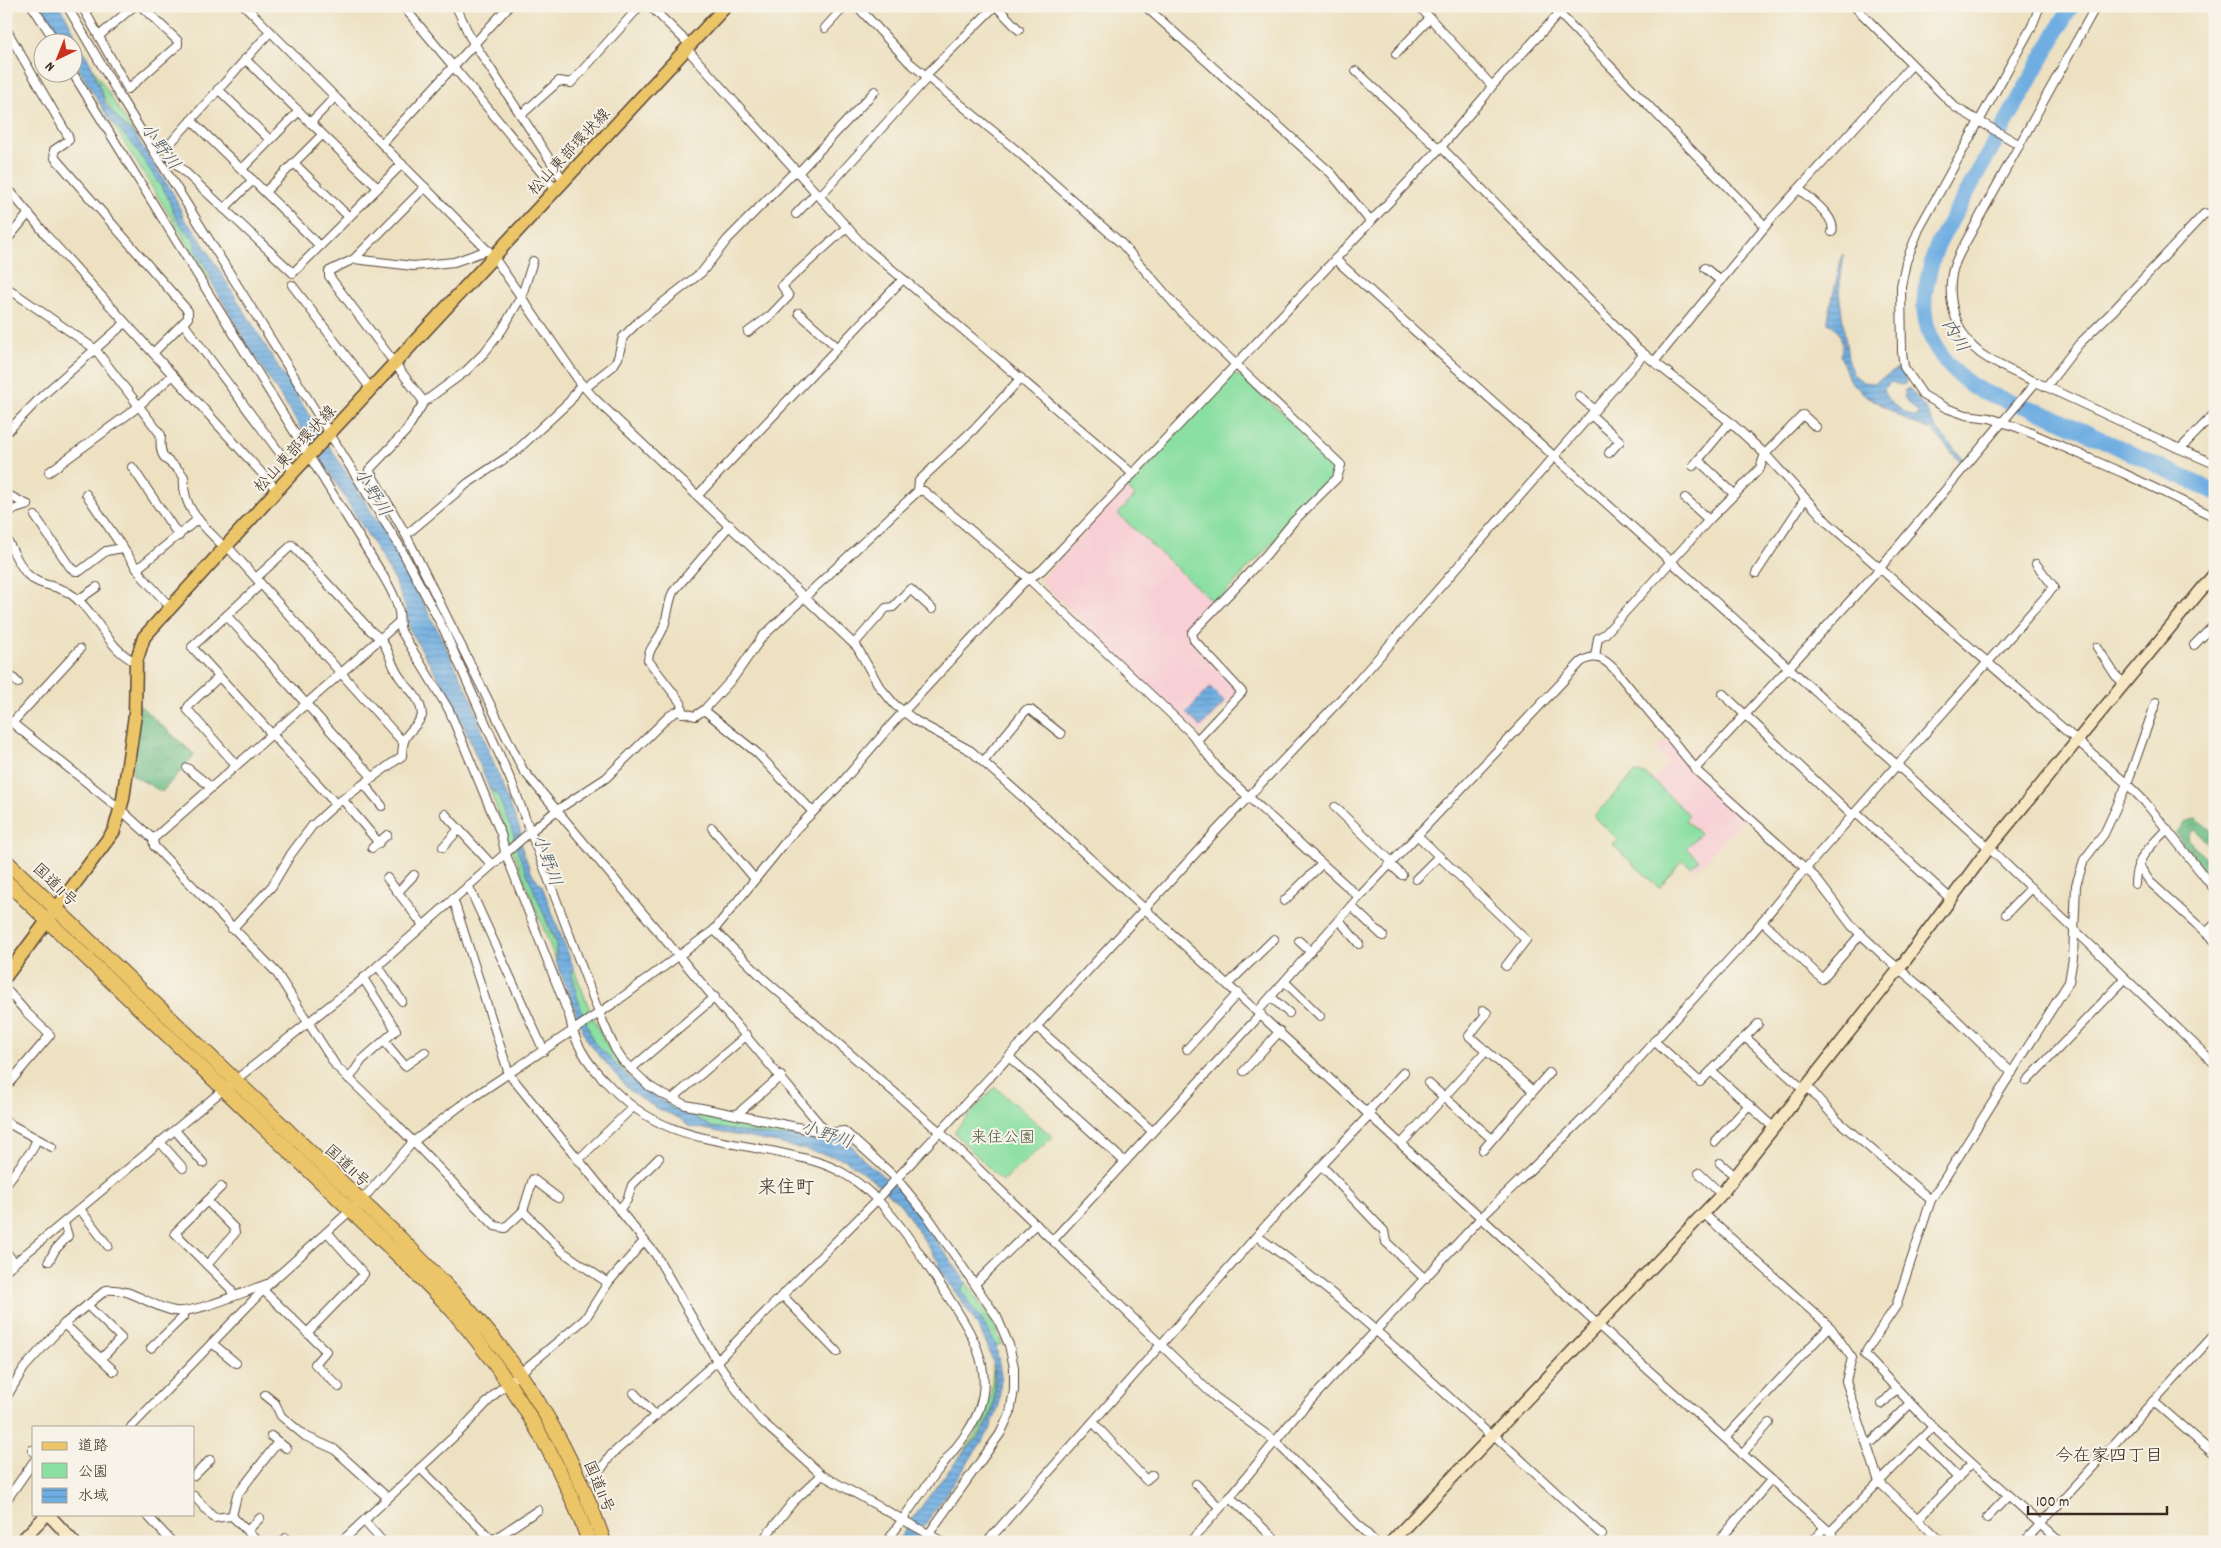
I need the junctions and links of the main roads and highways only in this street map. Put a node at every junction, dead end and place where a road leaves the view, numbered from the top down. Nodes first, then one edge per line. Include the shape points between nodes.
1 (726, 6) edge
2 (6, 861) edge
3 (6, 881) edge
4 (56, 908) junction
5 (47, 920) junction
6 (6, 976) edge
7 (229, 1084) junction
8 (514, 1379) junction
9 (589, 1542) edge
10 (604, 1542) edge

1 - 4 main road, 松山東部環状線 via 491,253 144,637 136,662 135,715 114,831
2 - 4 highway, 国道11号
3 - 5 highway, 国道11号
4 - 5 main road, 松山東部環状線
4 - 7 highway, 国道11号
5 - 6 main road, 松山東部環状線
5 - 7 highway, 国道11号
7 - 8 highway, 国道11号 via 452,1310
7 - 8 highway, 国道11号 via 362,1201 458,1298 508,1356
8 - 9 highway, 国道11号 via 551,1453
8 - 10 highway, 国道11号 via 564,1448

